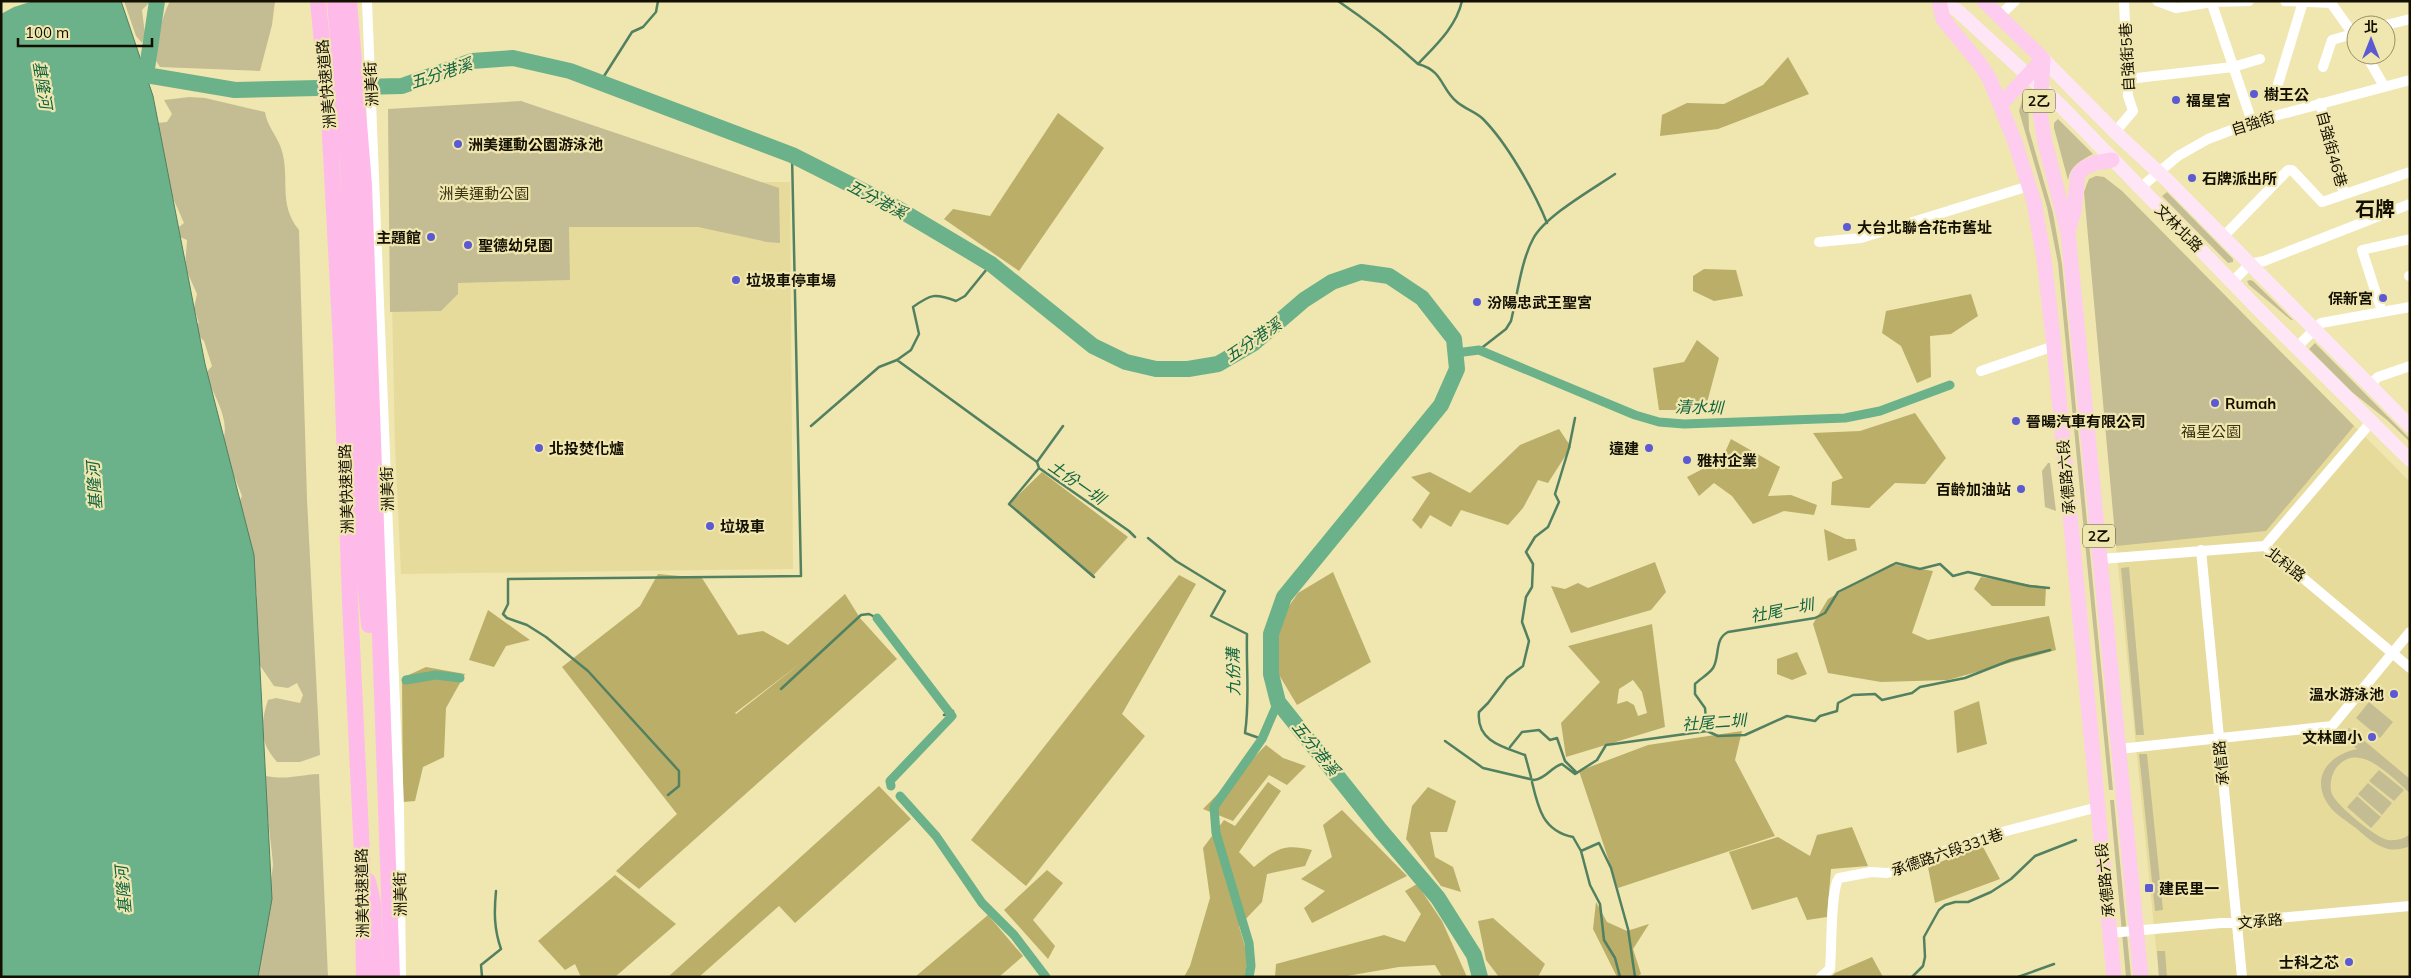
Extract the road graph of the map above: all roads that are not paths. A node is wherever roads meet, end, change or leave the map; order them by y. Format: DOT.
graph roads {
  1 [pos="318,1"];
  2 [pos="335,1"];
  3 [pos="349,1"];
  4 [pos="367,1"];
  5 [pos="1938,1"];
  6 [pos="1943,1"];
  7 [pos="1984,1"];
  8 [pos="2016,1"];
  9 [pos="2124,1"];
  10 [pos="2157,1"];
  11 [pos="2249,1"];
  12 [pos="2285,1"];
  13 [pos="2212,2"];
  14 [pos="2303,2"];
  15 [pos="2331,2"];
  16 [pos="1999,16"];
  17 [pos="2410,19"];
  18 [pos="2396,22"];
  19 [pos="2346,23"];
  20 [pos="2346,37"];
  21 [pos="2043,59"];
  22 [pos="2260,59"];
  23 [pos="2372,65"];
  24 [pos="2233,67"];
  25 [pos="2323,67"];
  26 [pos="2027,76"];
  27 [pos="2128,79"];
  28 [pos="2410,80"];
  29 [pos="2278,84"];
  30 [pos="2384,86"];
  31 [pos="2040,88"];
  32 [pos="2320,103"];
  33 [pos="2001,104"];
  34 [pos="2252,122"];
  35 [pos="2115,132"];
  36 [pos="2112,160"];
  37 [pos="2158,172"];
  38 [pos="2410,172"];
  39 [pos="2029,186"];
  40 [pos="2140,188"];
  41 [pos="2344,194"];
  42 [pos="2410,204"];
  43 [pos="2068,232"];
  44 [pos="2223,236"];
  45 [pos="2410,239"];
  46 [pos="1819,242"];
  47 [pos="2250,264"];
  48 [pos="2232,282"];
  49 [pos="2410,307"];
  50 [pos="2382,312"];
  51 [pos="2315,330"];
  52 [pos="2054,346"];
  53 [pos="2298,347"];
  54 [pos="2410,366"];
  55 [pos="1981,371"];
  56 [pos="2369,386"];
  57 [pos="2372,421"];
  58 [pos="2410,426"];
  59 [pos="2410,460"];
  60 [pos="2265,546"];
  61 [pos="2201,550"];
  62 [pos="2101,559"];
  63 [pos="364,569"];
  64 [pos="2410,632"];
  65 [pos="2393,653"];
  66 [pos="2410,668"];
  67 [pos="356,695"];
  68 [pos="384,733"];
  69 [pos="2218,738"];
  70 [pos="2119,749"];
  71 [pos="2098,806"];
  72 [pos="362,854"];
  73 [pos="388,860"];
  74 [pos="2410,906"];
  75 [pos="2237,923"];
  76 [pos="2136,932"];
  77 [pos="2110,933"];
  78 [pos="364,977"];
  79 [pos="376,977"];
  80 [pos="392,977"];
  81 [pos="402,977"];
  82 [pos="1821,977"];
  83 [pos="2114,977"];
  84 [pos="2141,977"];
  85 [pos="2242,977"];
  1 -- 67 [label="highway, 洲美快速道路"];
  2 -- 63 [label="highway"];
  3 -- 68 [label="highway, 洲美快速道路"];
  4 -- 81 [label="street, 洲美街"];
  5 -- 33 [label="main road, 承德路六段 / 2乙"];
  6 -- 26 [label="main road, 文林北路"];
  7 -- 16 [label="main road"];
  8 -- 16 [label="street"];
  9 -- 27 [label="street, 自強街5巷"];
  10 -- 13 [label="street"];
  11 -- 13 [label="street"];
  12 -- 14 [label="street"];
  13 -- 24 [label="street"];
  14 -- 15 [label="street"];
  14 -- 29 [label="street"];
  15 -- 19 [label="street"];
  16 -- 21 [label="main road"];
  17 -- 18 [label="street"];
  20 -- 25 [label="street"];
  21 -- 26 [label="main road"];
  21 -- 31 [label="main road, 2乙"];
  21 -- 35 [label="main road, 文林北路"];
  22 -- 24 [label="street"];
  23 -- 30 [label="street"];
  24 -- 27 [label="street"];
  24 -- 34 [label="street"];
  26 -- 31 [label="main road, 文林北路"];
  26 -- 33 [label="main road"];
  27 -- 35 [label="street, 自強街5巷"];
  28 -- 30 [label="street, 自強街"];
  30 -- 32 [label="street, 自強街"];
  31 -- 36 [label="main road, 文林北路"];
  31 -- 43 [label="main road, 承德路六段 / 2乙"];
  32 -- 34 [label="street, 自強街"];
  32 -- 41 [label="street, 自強街46巷"];
  33 -- 39 [label="main road, 承德路六段 / 2乙"];
  34 -- 37 [label="street, 自強街"];
  35 -- 37 [label="main road, 文林北路"];
  36 -- 40 [label="main road, 文林北路"];
  36 -- 43 [label="main road"];
  37 -- 40 [label="street, 自強街"];
  37 -- 44 [label="main road, 文林北路"];
  38 -- 41 [label="street, 自強街46巷"];
  39 -- 46 [label="street"];
  39 -- 52 [label="main road, 承德路六段 / 2乙"];
  40 -- 48 [label="main road, 文林北路"];
  41 -- 44 [label="street, 自強街46巷"];
  42 -- 47 [label="street"];
  43 -- 62 [label="main road, 承德路六段 / 2乙"];
  44 -- 47 [label="main road, 文林北路"];
  45 -- 50 [label="street"];
  47 -- 48 [label="street"];
  47 -- 51 [label="main road, 文林北路"];
  48 -- 53 [label="main road, 文林北路"];
  49 -- 50 [label="street"];
  50 -- 51 [label="street"];
  51 -- 53 [label="street"];
  51 -- 56 [label="main road, 文林北路"];
  52 -- 55 [label="street"];
  52 -- 71 [label="main road, 承德路六段 / 2乙"];
  53 -- 57 [label="main road, 文林北路"];
  54 -- 56 [label="street"];
  56 -- 58 [label="main road, 文林北路"];
  57 -- 59 [label="main road, 文林北路"];
  57 -- 60 [label="street"];
  60 -- 61 [label="street, 北科路"];
  60 -- 65 [label="street, 北科路"];
  61 -- 62 [label="street, 北科路"];
  61 -- 69 [label="street, 承信路"];
  62 -- 70 [label="main road, 承德路六段 / 2乙"];
  63 -- 67 [label="highway"];
  63 -- 68 [label="highway"];
  64 -- 65 [label="street"];
  65 -- 66 [label="street, 北科路"];
  65 -- 69 [label="street"];
  67 -- 72 [label="highway, 洲美快速道路"];
  68 -- 73 [label="highway, 洲美快速道路"];
  69 -- 70 [label="street"];
  69 -- 75 [label="street, 承信路"];
  70 -- 76 [label="main road, 承德路六段 / 2乙"];
  71 -- 77 [label="main road, 承德路六段 / 2乙"];
  71 -- 82 [label="street, 承德路六段331巷"];
  72 -- 78 [label="highway, 洲美快速道路"];
  72 -- 79 [label="highway"];
  73 -- 80 [label="highway, 洲美快速道路"];
  73 -- 81 [label="highway"];
  74 -- 75 [label="street, 文承路"];
  75 -- 76 [label="street, 文承路"];
  75 -- 85 [label="street, 承信路"];
  76 -- 77 [label="street, 文承路"];
  76 -- 84 [label="main road, 承德路六段 / 2乙"];
  77 -- 83 [label="main road, 承德路六段 / 2乙"];
}
